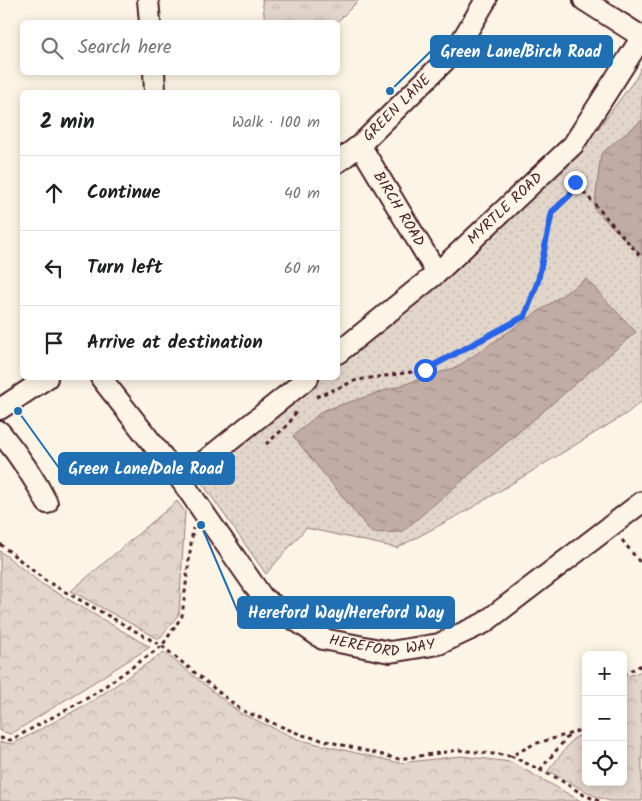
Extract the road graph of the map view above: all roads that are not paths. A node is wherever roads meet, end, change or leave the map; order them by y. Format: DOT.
graph roads {
  1 [pos="148,0"];
  2 [pos="486,0"];
  3 [pos="584,0"];
  4 [pos="150,20"];
  5 [pos="642,37"];
  6 [pos="154,75"];
  7 [pos="155,90"];
  8 [pos="360,145"];
  9 [pos="340,160"];
  10 [pos="437,273"];
  11 [pos="340,351"];
  12 [pos="44,380"];
  13 [pos="103,380"];
  14 [pos="306,380"];
  15 [pos="0,409"];
  16 [pos="0,432"];
  17 [pos="181,480"];
  18 [pos="642,502"];
  19 [pos="47,503"];
  1 -- 4 [label="street"];
  2 -- 8 [label="street, GREEN LANE"];
  3 -- 5 [label="street"];
  5 -- 10 [label="street, MYRTLE ROAD"];
  6 -- 7 [label="street"];
  8 -- 9 [label="street, GREEN LANE"];
  8 -- 10 [label="street, BIRCH ROAD"];
  10 -- 11 [label="street, MYRTLE ROAD"];
  12 -- 15 [label="street"];
  13 -- 17 [label="street, HEREFORD WAY"];
  14 -- 17 [label="street"];
  16 -- 19 [label="street"];
  17 -- 18 [label="street, HEREFORD WAY"];
}
